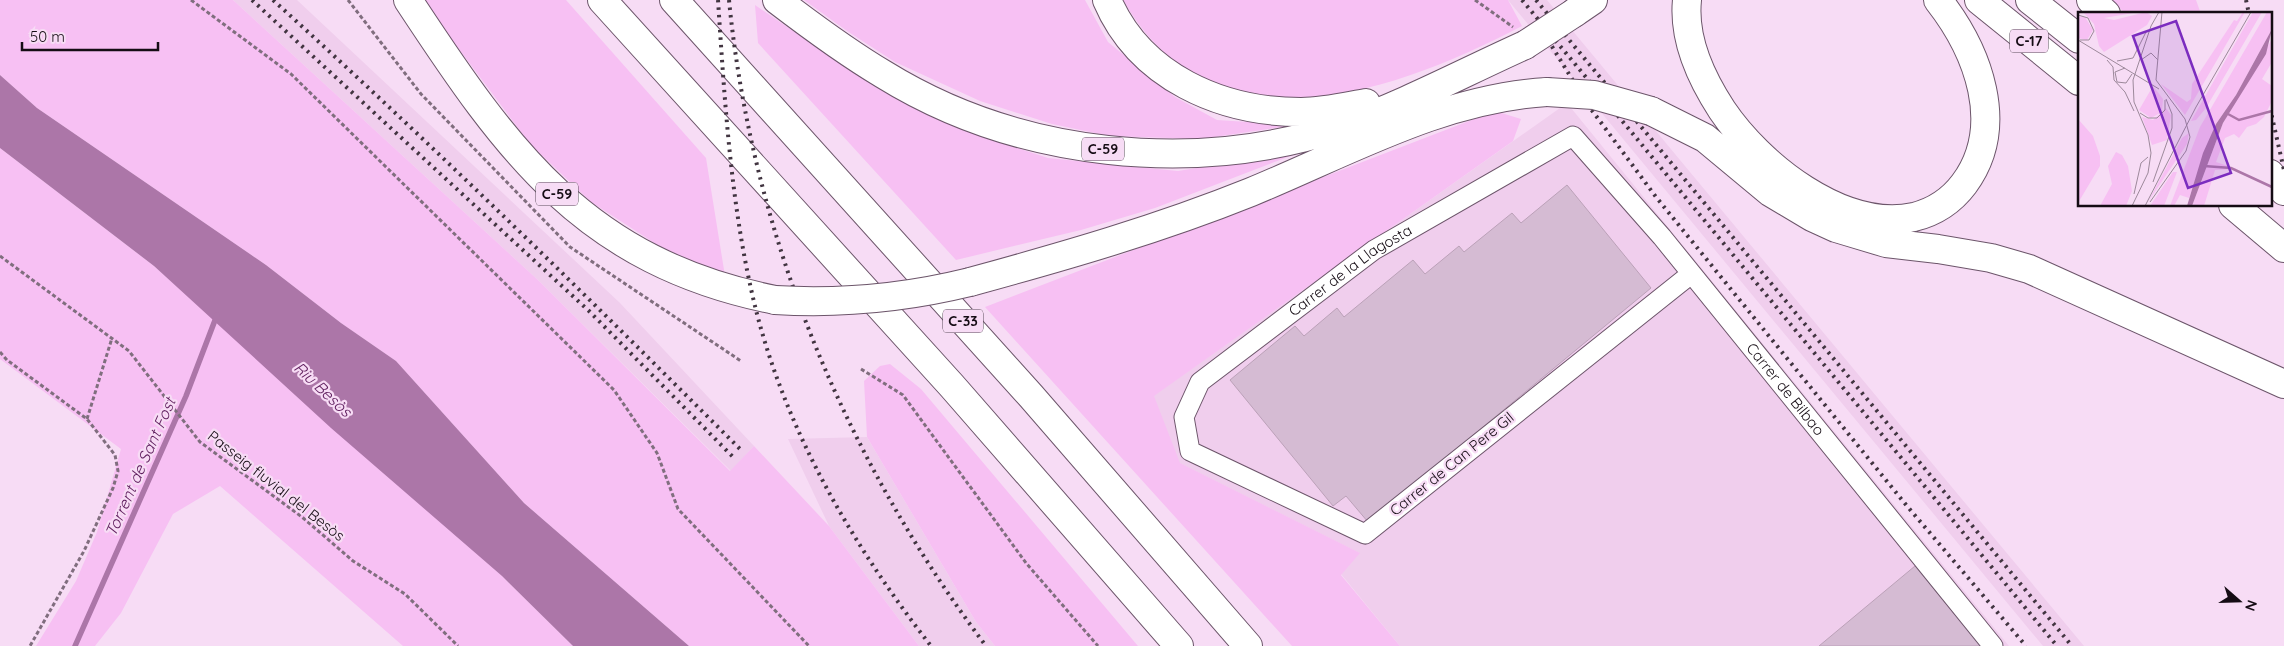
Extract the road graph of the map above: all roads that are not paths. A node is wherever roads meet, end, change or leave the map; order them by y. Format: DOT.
graph roads {
  1 [pos="408,0"];
  2 [pos="602,0"];
  3 [pos="674,0"];
  4 [pos="777,0"];
  5 [pos="1106,0"];
  6 [pos="1687,0"];
  7 [pos="1938,0"];
  8 [pos="1979,0"];
  9 [pos="2030,0"];
  10 [pos="2091,0"];
  11 [pos="1583,7"];
  12 [pos="2104,12"];
  13 [pos="2078,38"];
  14 [pos="1525,45"];
  15 [pos="1453,77"];
  16 [pos="2078,80"];
  17 [pos="1398,129"];
  18 [pos="1573,136"];
  19 [pos="2272,176"];
  20 [pos="2272,191"];
  21 [pos="2284,191"];
  22 [pos="2284,200"];
  23 [pos="2234,206"];
  24 [pos="2284,248"];
  25 [pos="1691,274"];
  26 [pos="2284,384"];
  27 [pos="1190,451"];
  28 [pos="1178,646"];
  29 [pos="1248,646"];
  30 [pos="1993,646"];
  1 -- 17 [label="highway, C-59, bridge"];
  2 -- 28 [label="highway"];
  3 -- 29 [label="highway, C-33"];
  4 -- 15 [label="highway, C-59"];
  5 -- 15 [label="highway, C-59"];
  6 -- 7 [label="highway"];
  8 -- 16 [label="highway, C-17"];
  9 -- 13 [label="highway, C-17"];
  10 -- 12 [label="highway"];
  11 -- 14 [label="highway, C-59, bridge"];
  14 -- 15 [label="highway, C-59"];
  14 -- 17 [label="highway, C-59"];
  17 -- 26 [label="highway, bridge"];
  18 -- 25 [label="street, Carrer de Bilbao"];
  18 -- 27 [label="street, Carrer de la Llagosta"];
  19 -- 21 [label="highway"];
  20 -- 22 [label="highway"];
  23 -- 24 [label="highway"];
  25 -- 27 [label="street, Carrer de Can Pere Gil"];
  25 -- 30 [label="street, Carrer de Bilbao"];
}
